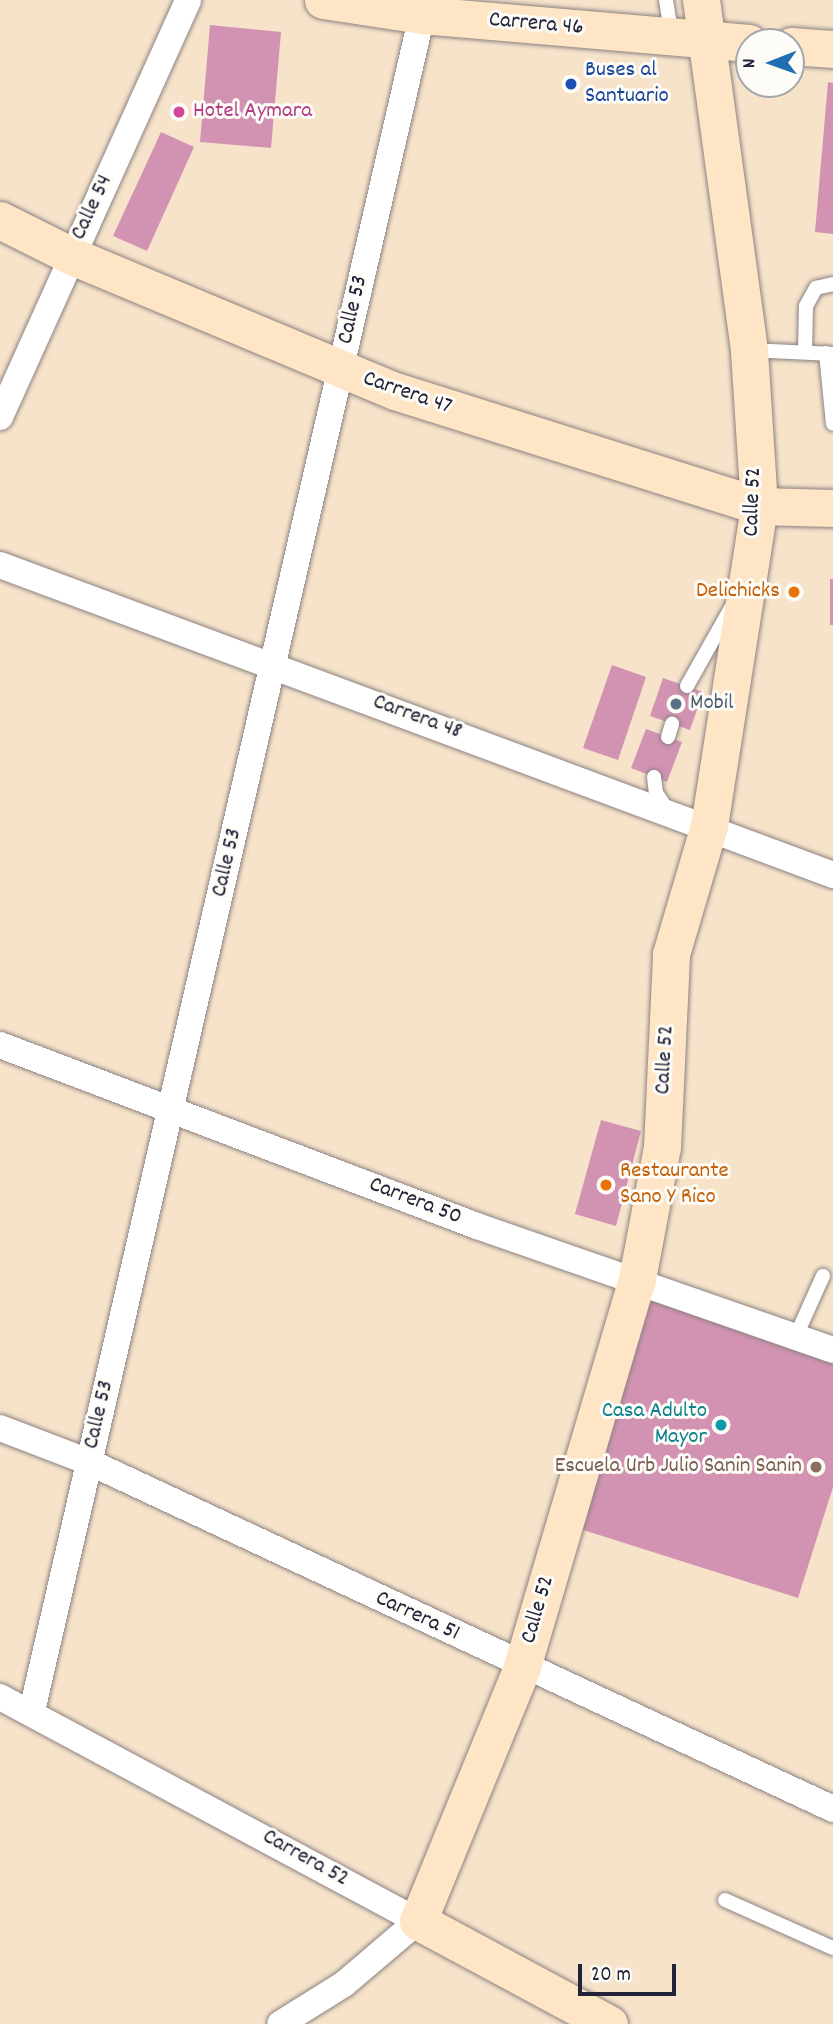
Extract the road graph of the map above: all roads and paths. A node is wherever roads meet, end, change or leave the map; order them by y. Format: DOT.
graph roads {
  1 [pos="188,0"];
  2 [pos="323,0"];
  3 [pos="666,0"];
  4 [pos="701,0"];
  5 [pos="422,15"];
  6 [pos="673,37"];
  7 [pos="709,40"];
  8 [pos="735,42"];
  9 [pos="805,47"];
  10 [pos="833,49"];
  11 [pos="0,220"];
  12 [pos="72,256"];
  13 [pos="833,284"];
  14 [pos="749,350"];
  15 [pos="805,352"];
  16 [pos="830,354"];
  17 [pos="340,371"];
  18 [pos="0,417"];
  19 [pos="833,424"];
  20 [pos="759,506"];
  21 [pos="833,508"];
  22 [pos="0,565"];
  23 [pos="747,583"];
  24 [pos="275,666"];
  25 [pos="687,686"];
  26 [pos="654,777"];
  27 [pos="668,811"];
  28 [pos="709,826"];
  29 [pos="833,875"];
  30 [pos="0,1045"];
  31 [pos="171,1107"];
  32 [pos="823,1276"];
  33 [pos="637,1279"];
  34 [pos="796,1336"];
  35 [pos="833,1350"];
  36 [pos="0,1427"];
  37 [pos="89,1462"];
  38 [pos="522,1667"];
  39 [pos="0,1698"];
  40 [pos="32,1711"];
  41 [pos="833,1809"];
  42 [pos="726,1900"];
  43 [pos="418,1921"];
  44 [pos="833,1948"];
  45 [pos="280,2024"];
  46 [pos="609,2024"];
  1 -- 12 [label="street, Calle 54"];
  2 -- 5 [label="street, Carrera 46"];
  3 -- 6 [label="lane"];
  4 -- 7 [label="street, Calle 52"];
  5 -- 6 [label="street, Carrera 46"];
  5 -- 17 [label="street, Calle 53"];
  6 -- 7 [label="street, Carrera 46"];
  7 -- 8 [label="street, Carrera 46"];
  7 -- 14 [label="street, Calle 52"];
  9 -- 10 [label="street"];
  11 -- 12 [label="street, Carrera 47"];
  12 -- 17 [label="street, Carrera 47"];
  12 -- 18 [label="street, Calle 54"];
  13 -- 15 [label="lane"];
  14 -- 15 [label="lane"];
  14 -- 20 [label="street, Calle 52"];
  15 -- 16 [label="lane"];
  16 -- 19 [label="lane"];
  17 -- 20 [label="street, Carrera 47"];
  17 -- 24 [label="street, Calle 53"];
  20 -- 21 [label="street, Carrera 47"];
  20 -- 23 [label="street, Calle 52"];
  22 -- 24 [label="street, Carrera 48"];
  23 -- 25 [label="lane"];
  23 -- 28 [label="street, Calle 52"];
  24 -- 27 [label="street, Carrera 48"];
  24 -- 31 [label="street, Calle 53"];
  26 -- 27 [label="lane"];
  27 -- 28 [label="street, Carrera 48"];
  28 -- 29 [label="street, Carrera 48"];
  28 -- 33 [label="street, Calle 52"];
  30 -- 31 [label="street, Carrera 50"];
  31 -- 33 [label="street, Carrera 50"];
  31 -- 37 [label="street, Calle 53"];
  32 -- 34 [label="lane"];
  33 -- 34 [label="street, Carrera 50"];
  33 -- 38 [label="street, Calle 52"];
  34 -- 35 [label="street, Carrera 50"];
  36 -- 37 [label="street, Carrera 51"];
  37 -- 38 [label="street, Carrera 51"];
  37 -- 40 [label="street, Calle 53"];
  38 -- 41 [label="street, Carrera 51"];
  38 -- 43 [label="street, Calle 52"];
  39 -- 40 [label="street, Carrera 52"];
  40 -- 43 [label="street, Carrera 52"];
  42 -- 44 [label="lane"];
  43 -- 45 [label="street, Calle 52"];
  43 -- 46 [label="street, Carrera 52"];
}
